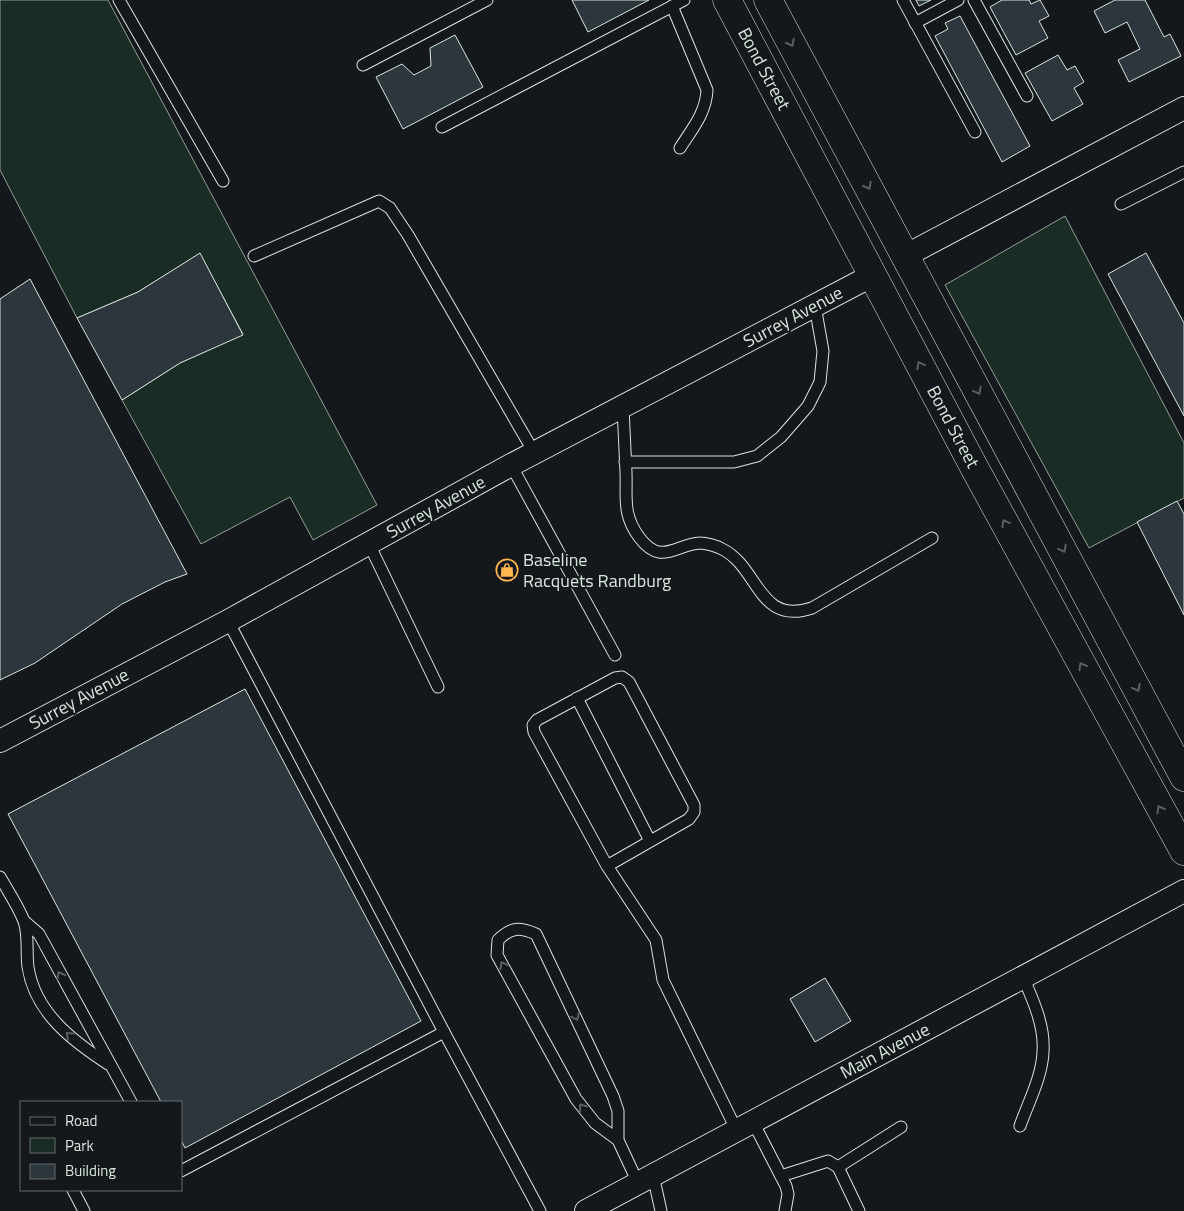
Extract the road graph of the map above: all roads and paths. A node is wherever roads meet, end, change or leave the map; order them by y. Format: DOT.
graph roads {
  1 [pos="119,0"];
  2 [pos="486,0"];
  3 [pos="684,0"];
  4 [pos="727,0"];
  5 [pos="768,0"];
  6 [pos="903,0"];
  7 [pos="958,0"];
  8 [pos="974,0"];
  9 [pos="672,6"];
  10 [pos="915,24"];
  11 [pos="363,65"];
  12 [pos="1027,96"];
  13 [pos="1184,108"];
  14 [pos="442,127"];
  15 [pos="974,132"];
  16 [pos="680,148"];
  17 [pos="1184,172"];
  18 [pos="222,181"];
  19 [pos="1121,204"];
  20 [pos="254,256"];
  21 [pos="905,256"];
  22 [pos="873,274"];
  23 [pos="815,306"];
  24 [pos="623,407"];
  25 [pos="535,454"];
  26 [pos="625,462"];
  27 [pos="511,466"];
  28 [pos="932,538"];
  29 [pos="369,544"];
  30 [pos="228,621"];
  31 [pos="615,655"];
  32 [pos="438,687"];
  33 [pos="577,698"];
  34 [pos="0,741"];
  35 [pos="1184,777"];
  36 [pos="650,841"];
  37 [pos="1184,851"];
  38 [pos="607,866"];
  39 [pos="0,877"];
  40 [pos="1184,891"];
  41 [pos="24,921"];
  42 [pos="1023,977"];
  43 [pos="444,1032"];
  44 [pos="108,1064"];
  45 [pos="130,1101"];
  46 [pos="745,1126"];
  47 [pos="1020,1126"];
  48 [pos="901,1127"];
  49 [pos="618,1140"];
  50 [pos="838,1167"];
  51 [pos="182,1170"];
  52 [pos="781,1176"];
  53 [pos="645,1179"];
  54 [pos="74,1191"];
  55 [pos="84,1211"];
  56 [pos="540,1211"];
  57 [pos="586,1211"];
  58 [pos="661,1211"];
  59 [pos="785,1211"];
  60 [pos="859,1211"];
  1 -- 18 [label="lane"];
  2 -- 11 [label="lane"];
  3 -- 9 [label="lane"];
  4 -- 22 [label="street, Bond Street"];
  5 -- 21 [label="street, Bond Street, one-way"];
  6 -- 10 [label="lane"];
  7 -- 10 [label="lane"];
  8 -- 12 [label="lane"];
  9 -- 14 [label="lane"];
  9 -- 16 [label="lane"];
  10 -- 15 [label="lane"];
  13 -- 21 [label="street"];
  17 -- 19 [label="lane"];
  20 -- 25 [label="lane"];
  21 -- 35 [label="street, Bond Street, one-way"];
  22 -- 23 [label="street, Surrey Avenue"];
  37 -- 22 [label="street, Bond Street, one-way"];
  23 -- 24 [label="street, Surrey Avenue"];
  23 -- 26 [label="lane"];
  24 -- 25 [label="street, Surrey Avenue"];
  24 -- 26 [label="lane"];
  25 -- 27 [label="street, Surrey Avenue"];
  26 -- 28 [label="lane"];
  27 -- 29 [label="street, Surrey Avenue"];
  27 -- 31 [label="lane"];
  29 -- 30 [label="street, Surrey Avenue"];
  29 -- 32 [label="lane"];
  30 -- 34 [label="street, Surrey Avenue"];
  30 -- 43 [label="lane"];
  33 -- 36 [label="lane"];
  33 -- 36 [label="lane"];
  33 -- 38 [label="lane"];
  36 -- 38 [label="lane"];
  38 -- 46 [label="lane"];
  39 -- 41 [label="lane"];
  40 -- 42 [label="street, Main Avenue"];
  44 -- 41 [label="lane, one-way"];
  44 -- 41 [label="lane, one-way"];
  42 -- 46 [label="street, Main Avenue"];
  42 -- 47 [label="lane"];
  43 -- 51 [label="lane"];
  43 -- 56 [label="lane"];
  44 -- 45 [label="lane"];
  46 -- 52 [label="lane"];
  46 -- 53 [label="street, Main Avenue"];
  48 -- 50 [label="lane"];
  49 -- 49 [label="lane, one-way"];
  49 -- 53 [label="lane"];
  50 -- 52 [label="lane"];
  50 -- 60 [label="lane"];
  52 -- 59 [label="lane"];
  53 -- 57 [label="street, Main Avenue"];
  53 -- 58 [label="lane"];
  54 -- 55 [label="lane"];
}
